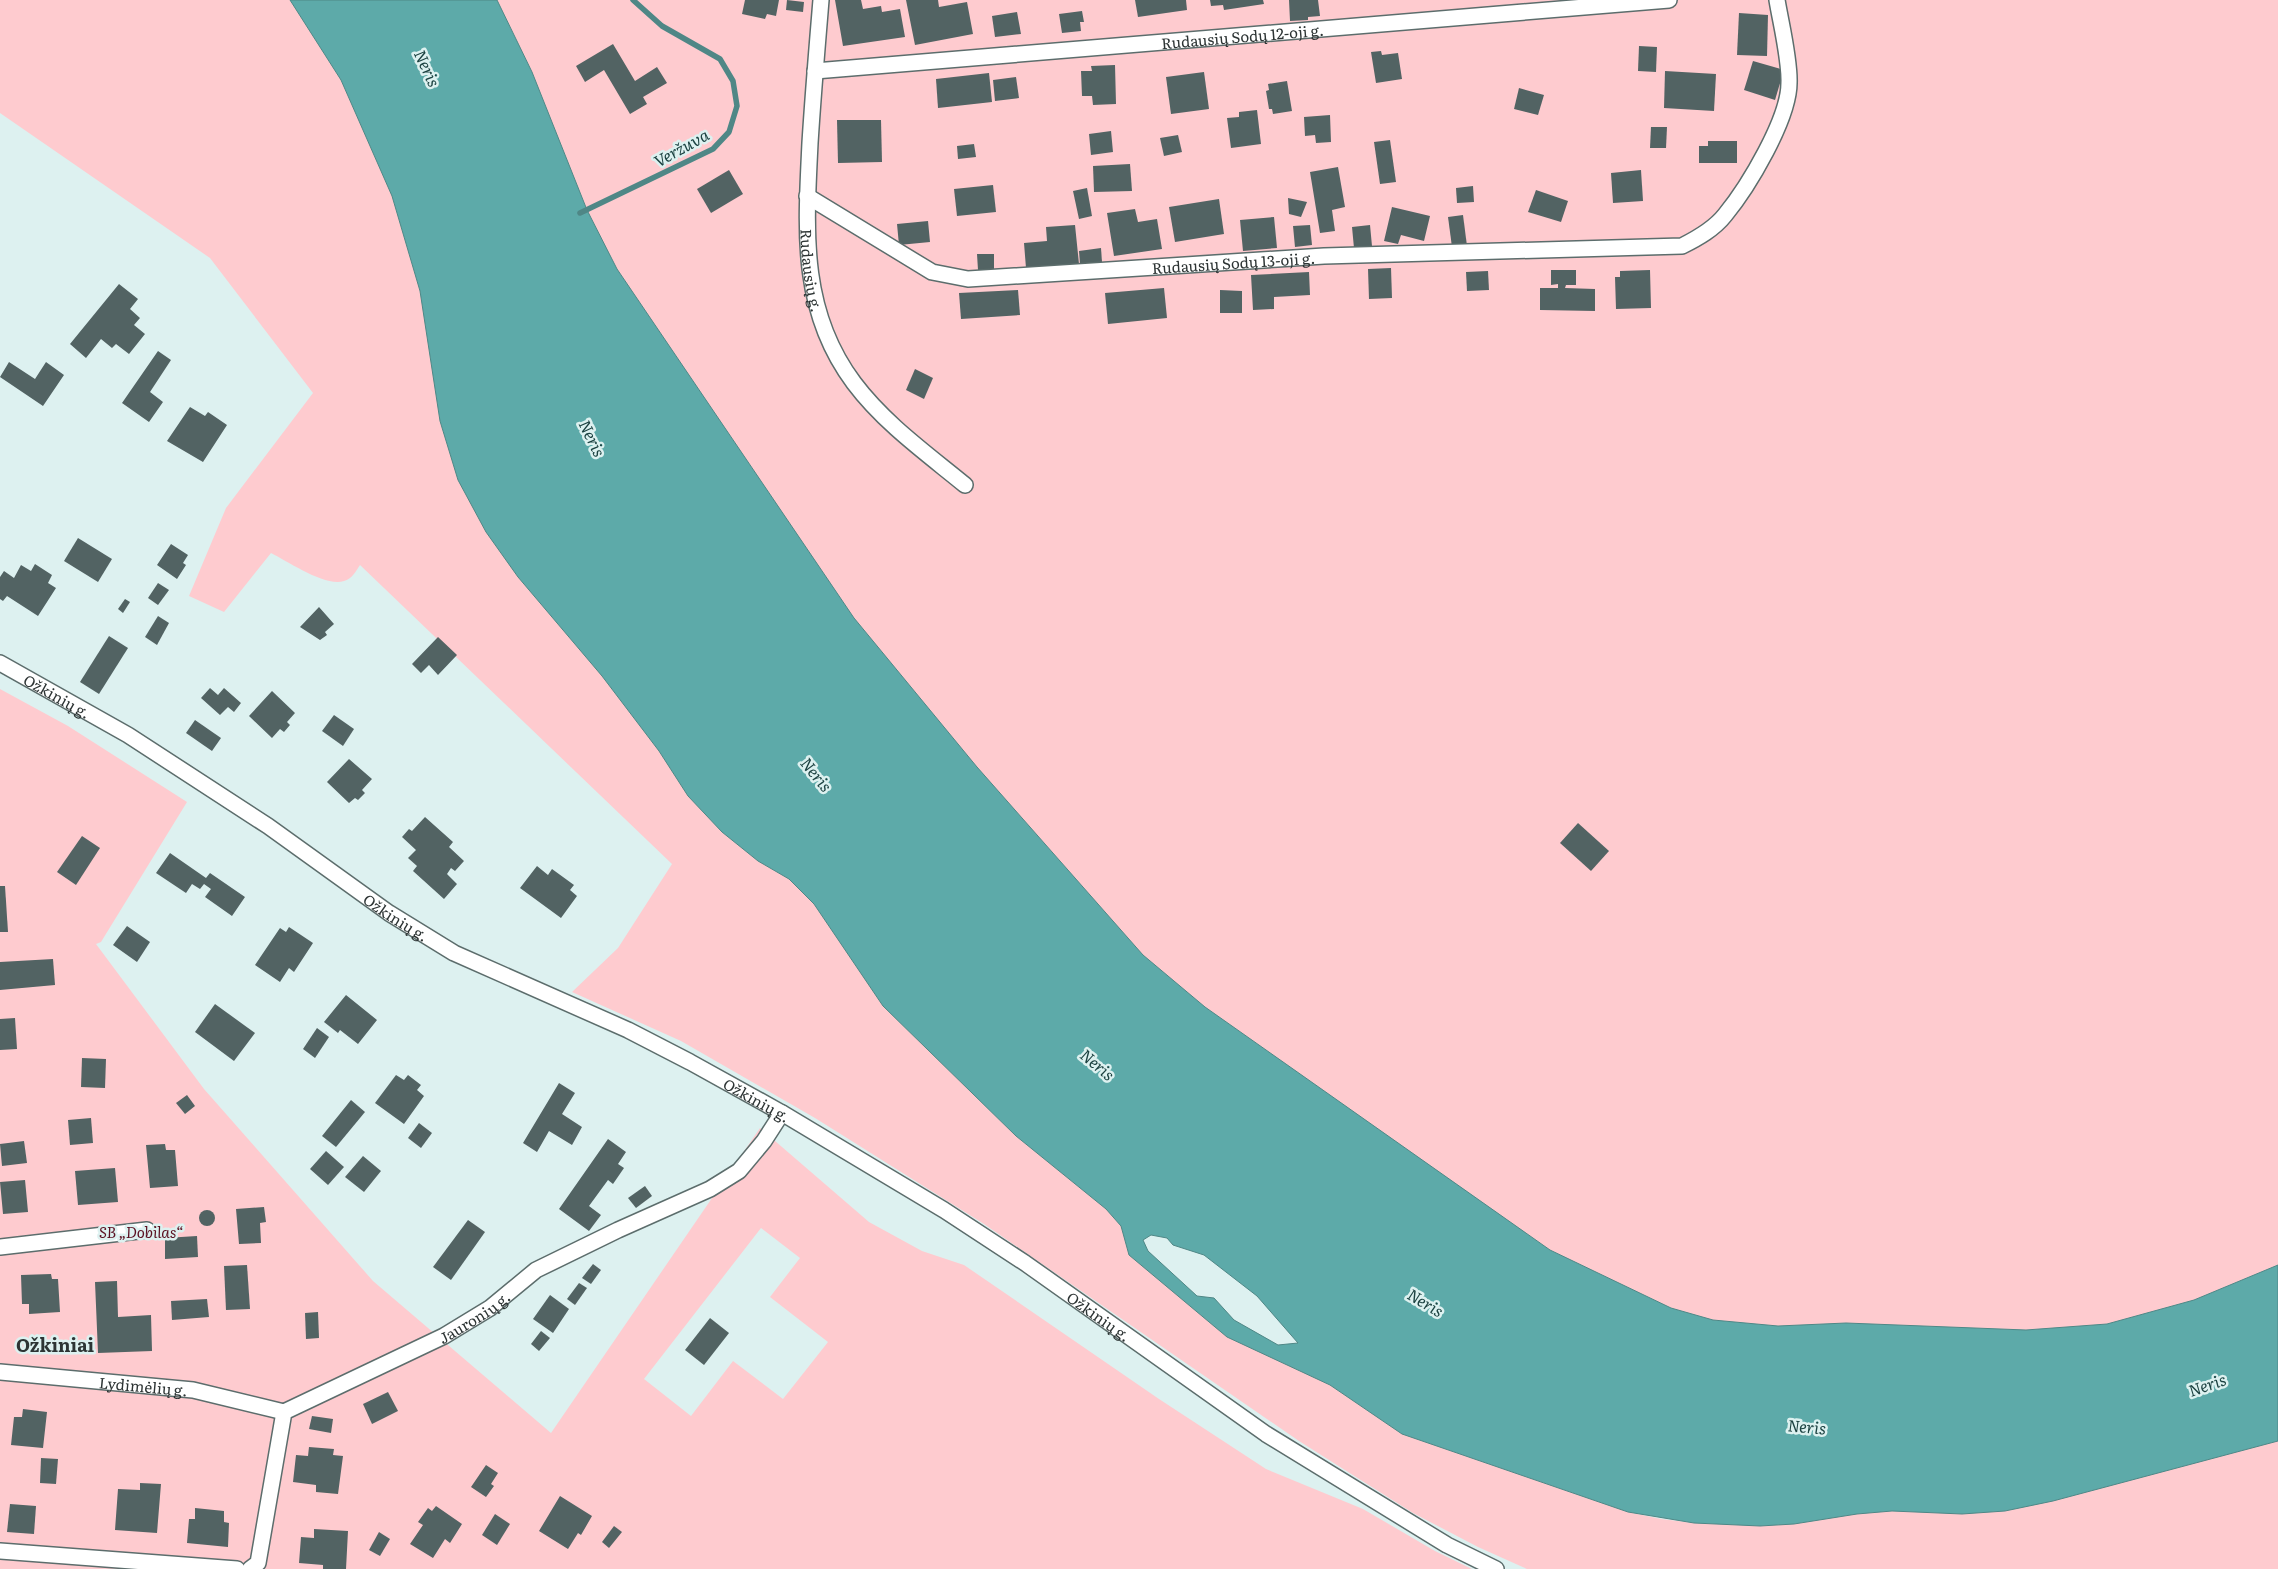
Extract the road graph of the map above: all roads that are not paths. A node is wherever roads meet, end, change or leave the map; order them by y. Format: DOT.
graph roads {
  1 [pos="821,0"];
  2 [pos="1669,0"];
  3 [pos="1777,0"];
  4 [pos="815,71"];
  5 [pos="807,196"];
  6 [pos="965,485"];
  7 [pos="0,663"];
  8 [pos="782,1113"];
  9 [pos="146,1230"];
  10 [pos="0,1247"];
  11 [pos="0,1372"];
  12 [pos="284,1412"];
  13 [pos="0,1551"];
  14 [pos="237,1569"];
  15 [pos="250,1569"];
  16 [pos="1496,1569"];
  1 -- 4 [label="street, Rudausių g."];
  2 -- 4 [label="street, Rudausių Sodų 12-oji g."];
  3 -- 5 [label="street, Rudausių Sodų 13-oji g."];
  4 -- 5 [label="street, Rudausių g."];
  5 -- 6 [label="street, Rudausių g."];
  7 -- 8 [label="street, Ožkinių g."];
  8 -- 12 [label="street, Jauronių g."];
  8 -- 16 [label="street, Ožkinių g."];
  9 -- 10 [label="street"];
  11 -- 12 [label="street, Lydimėlių g."];
  12 -- 15 [label="street"];
  13 -- 14 [label="street"];
}
